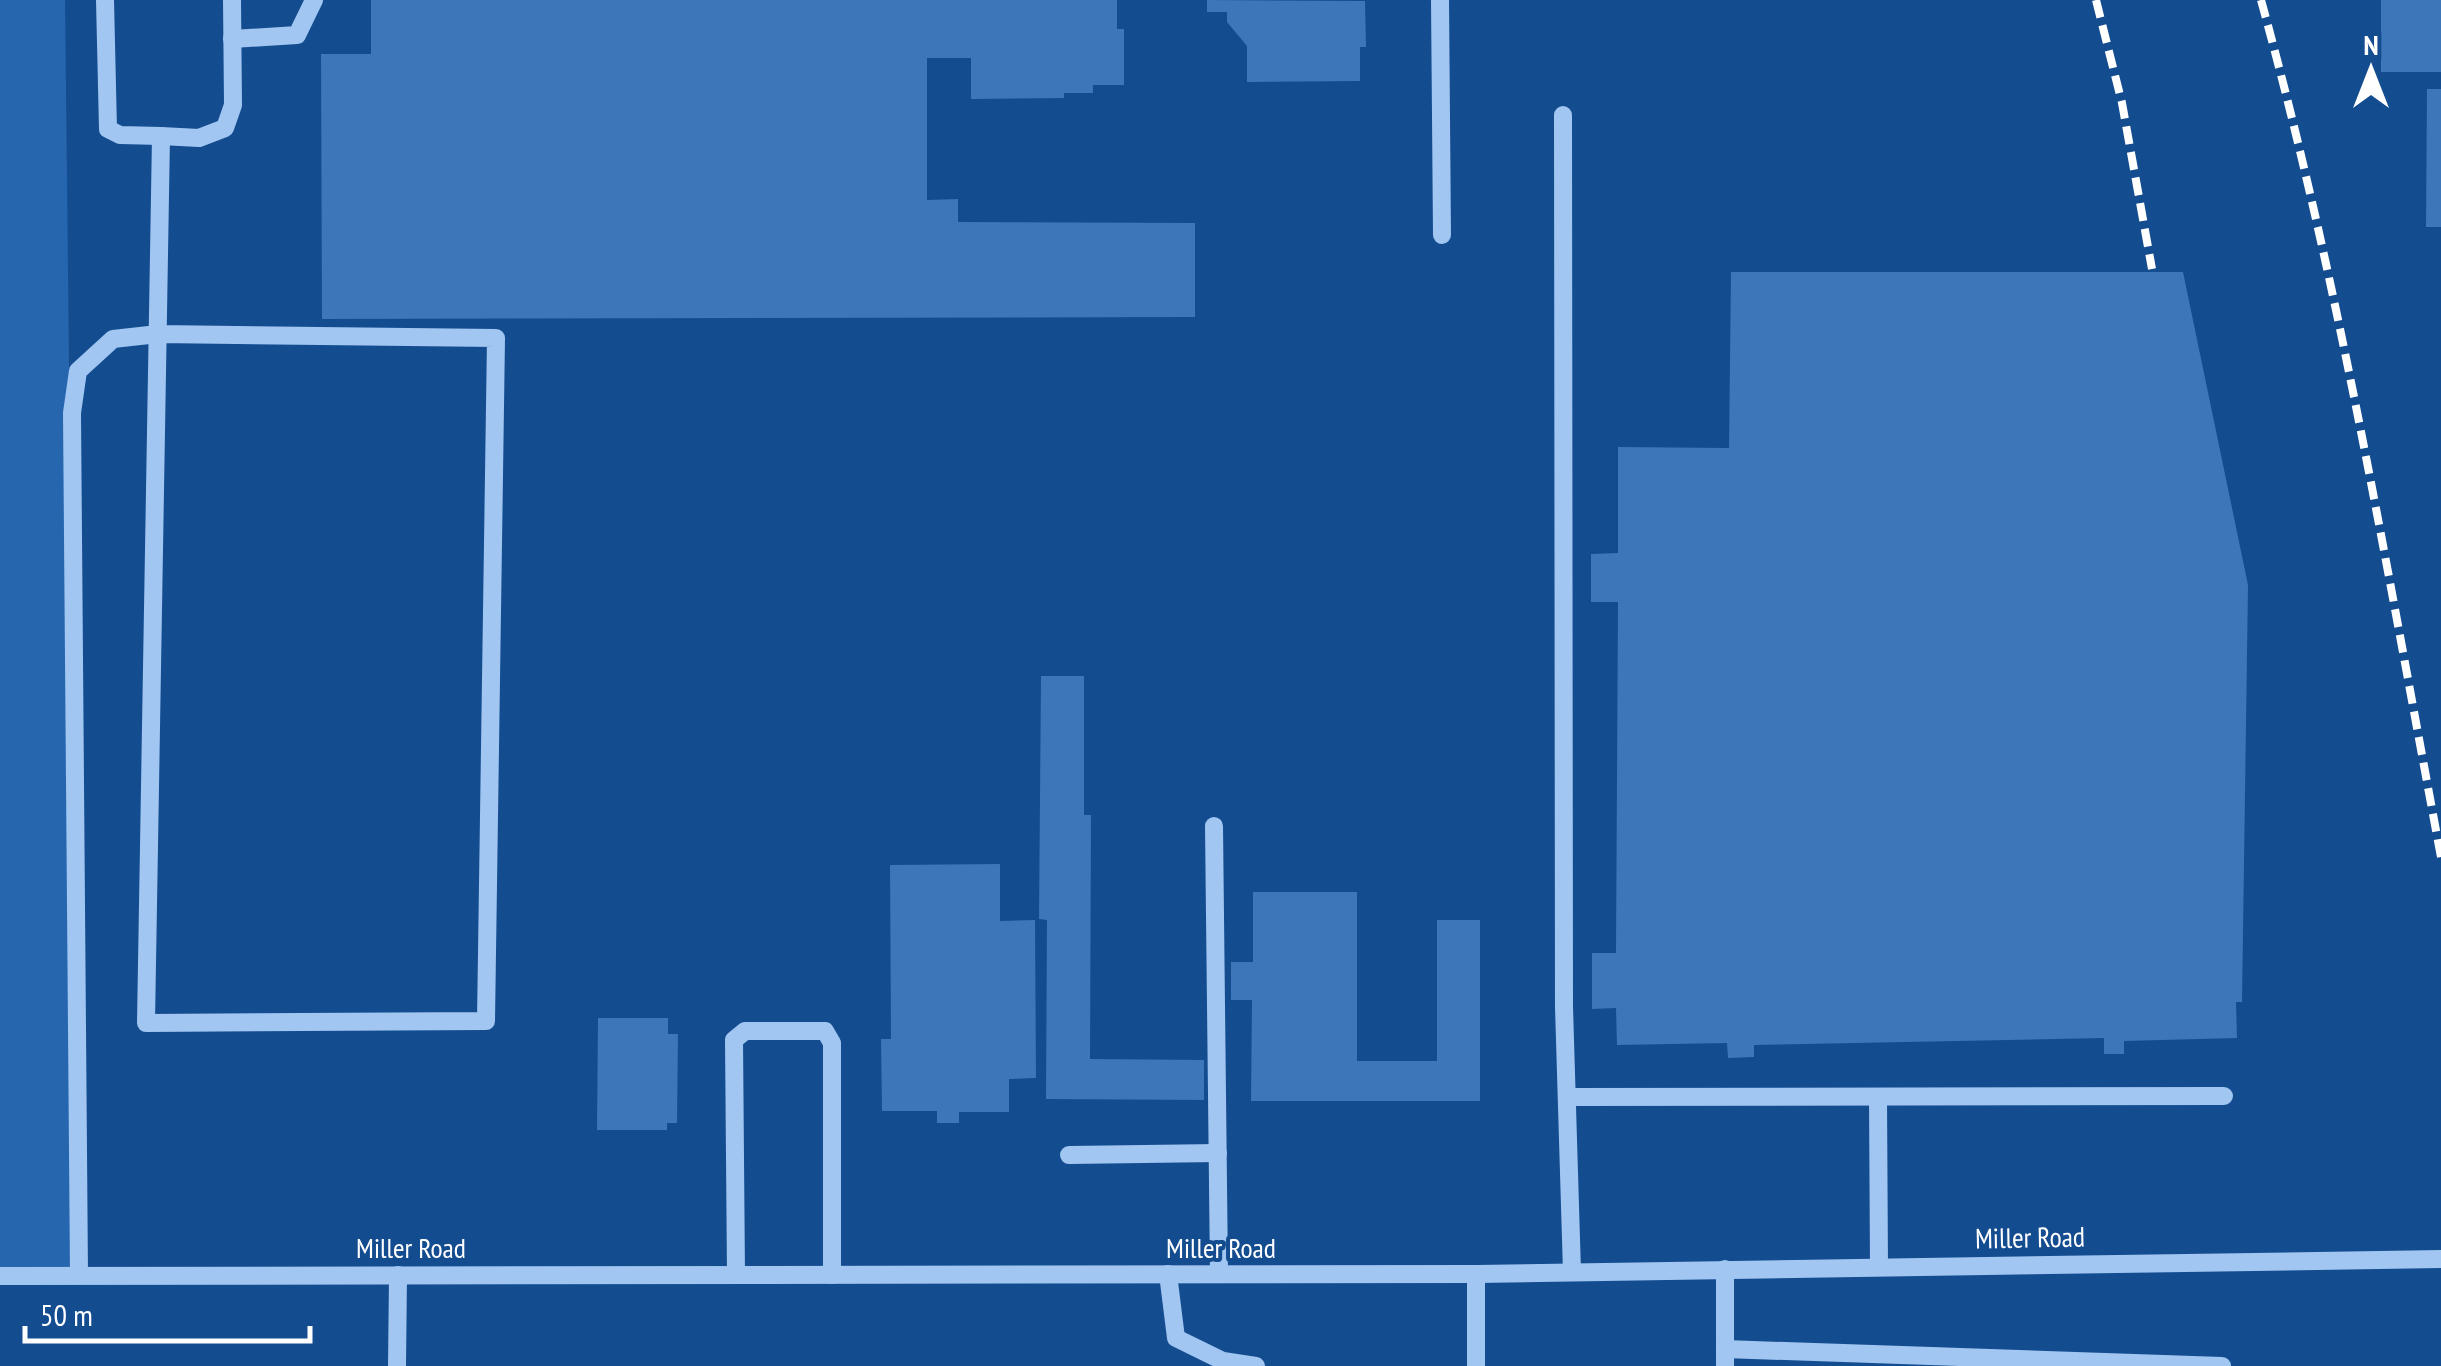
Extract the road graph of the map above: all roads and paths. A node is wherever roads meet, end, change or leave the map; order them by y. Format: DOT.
graph roads {
  1 [pos="105,0"];
  2 [pos="232,0"];
  3 [pos="314,0"];
  4 [pos="1440,0"];
  5 [pos="232,39"];
  6 [pos="1562,115"];
  7 [pos="161,136"];
  8 [pos="1442,235"];
  9 [pos="158,334"];
  10 [pos="1214,826"];
  11 [pos="2224,1096"];
  12 [pos="1878,1097"];
  13 [pos="1567,1098"];
  14 [pos="1218,1152"];
  15 [pos="1068,1155"];
  16 [pos="2441,1259"];
  17 [pos="1878,1267"];
  18 [pos="1725,1269"];
  19 [pos="1572,1272"];
  20 [pos="1168,1274"];
  21 [pos="1219,1274"];
  22 [pos="1476,1274"];
  23 [pos="79,1275"];
  24 [pos="398,1275"];
  25 [pos="736,1275"];
  26 [pos="832,1275"];
  27 [pos="0,1276"];
  28 [pos="1725,1357"];
  29 [pos="397,1366"];
  30 [pos="1256,1366"];
  31 [pos="1476,1366"];
  32 [pos="2222,1366"];
  1 -- 7 [label="street"];
  2 -- 5 [label="street"];
  3 -- 5 [label="street"];
  4 -- 8 [label="street"];
  5 -- 7 [label="street"];
  6 -- 13 [label="street"];
  7 -- 9 [label="street"];
  9 -- 9 [label="street"];
  9 -- 23 [label="street"];
  10 -- 14 [label="street"];
  11 -- 12 [label="street"];
  12 -- 13 [label="street"];
  12 -- 17 [label="street"];
  13 -- 19 [label="street"];
  14 -- 15 [label="street"];
  14 -- 21 [label="street"];
  16 -- 17 [label="street, Miller Road"];
  17 -- 18 [label="street, Miller Road"];
  18 -- 19 [label="street, Miller Road"];
  18 -- 28 [label="street"];
  19 -- 22 [label="street, Miller Road"];
  20 -- 21 [label="street, Miller Road"];
  20 -- 26 [label="street, Miller Road"];
  20 -- 30 [label="street"];
  21 -- 22 [label="street, Miller Road"];
  22 -- 31 [label="street"];
  23 -- 24 [label="street, Miller Road"];
  23 -- 27 [label="street, Miller Road"];
  24 -- 25 [label="street, Miller Road"];
  24 -- 29 [label="street"];
  25 -- 26 [label="street, Miller Road"];
  25 -- 26 [label="street"];
  28 -- 32 [label="street"];
}
